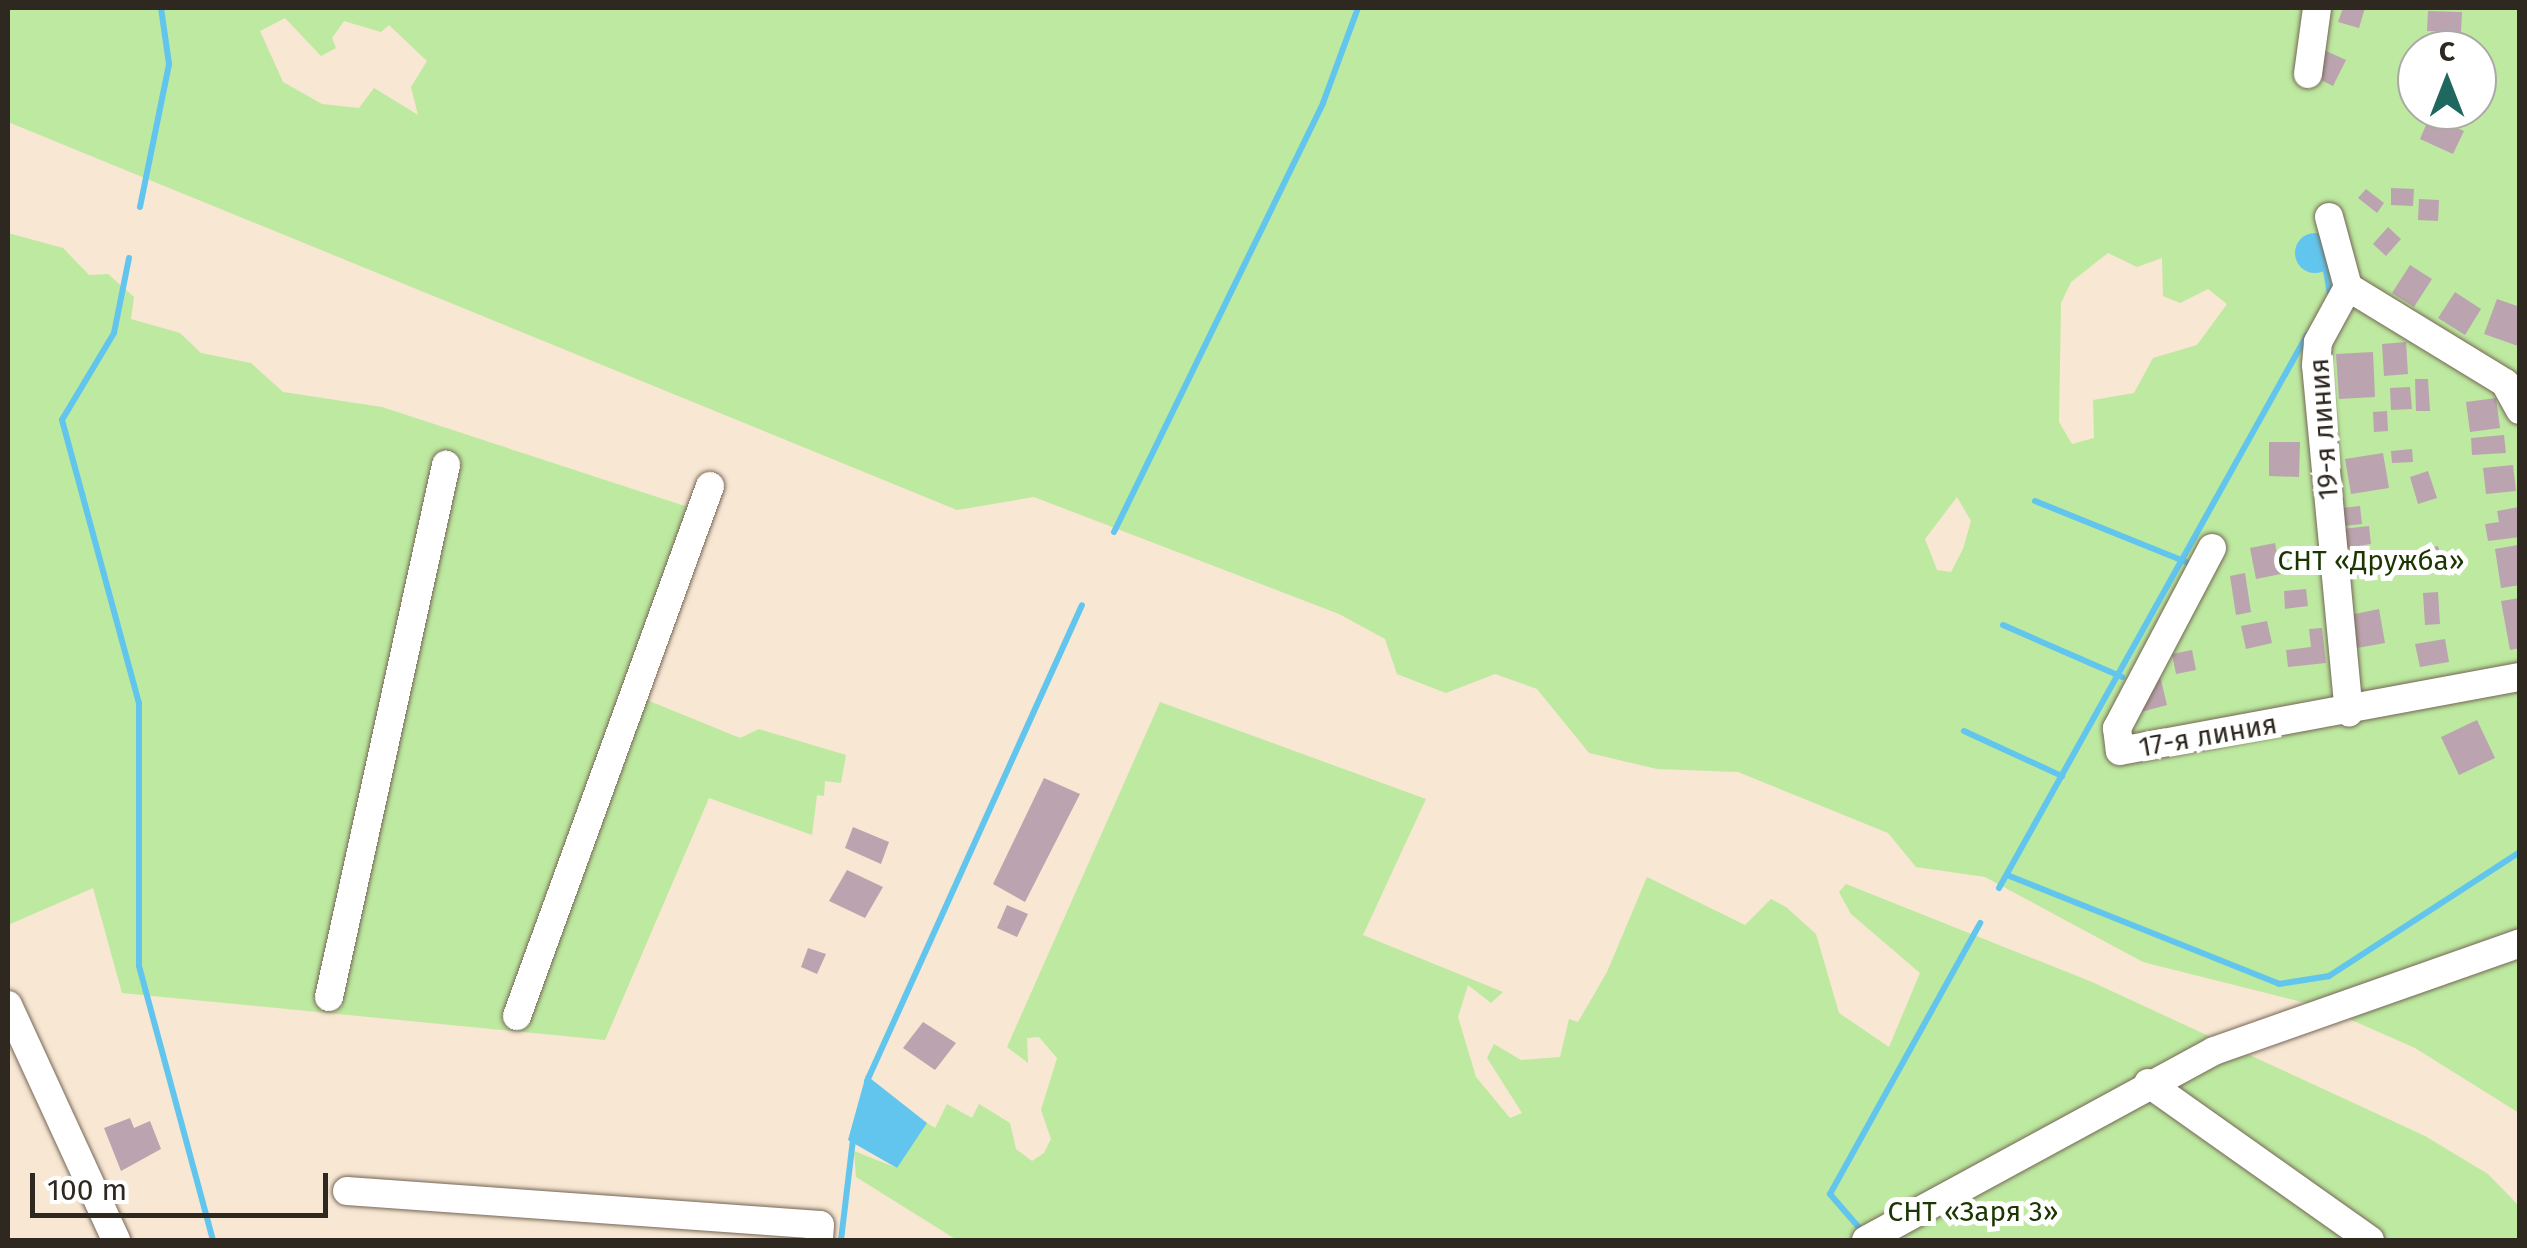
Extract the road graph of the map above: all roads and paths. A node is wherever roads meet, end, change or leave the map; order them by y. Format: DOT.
graph roads {
  1 [pos="2316,8"];
  2 [pos="2308,74"];
  3 [pos="2329,217"];
  4 [pos="2348,287"];
  5 [pos="2520,410"];
  6 [pos="446,465"];
  7 [pos="710,486"];
  8 [pos="2212,548"];
  9 [pos="2520,677"];
  10 [pos="2349,712"];
  11 [pos="2520,943"];
  12 [pos="329,997"];
  13 [pos="8,1004"];
  14 [pos="516,1016"];
  15 [pos="2148,1083"];
  16 [pos="347,1192"];
  17 [pos="116,1240"];
  18 [pos="819,1240"];
  19 [pos="1866,1240"];
  20 [pos="2370,1240"];
  1 -- 2 [label="street"];
  3 -- 4 [label="street"];
  4 -- 5 [label="street"];
  4 -- 10 [label="street, 19-я линия"];
  6 -- 12 [label="street"];
  7 -- 14 [label="street"];
  8 -- 10 [label="street, 17-я линия"];
  9 -- 10 [label="street, 17-я линия"];
  11 -- 15 [label="street"];
  13 -- 17 [label="street"];
  15 -- 19 [label="street"];
  15 -- 20 [label="street"];
  16 -- 18 [label="street"];
}
